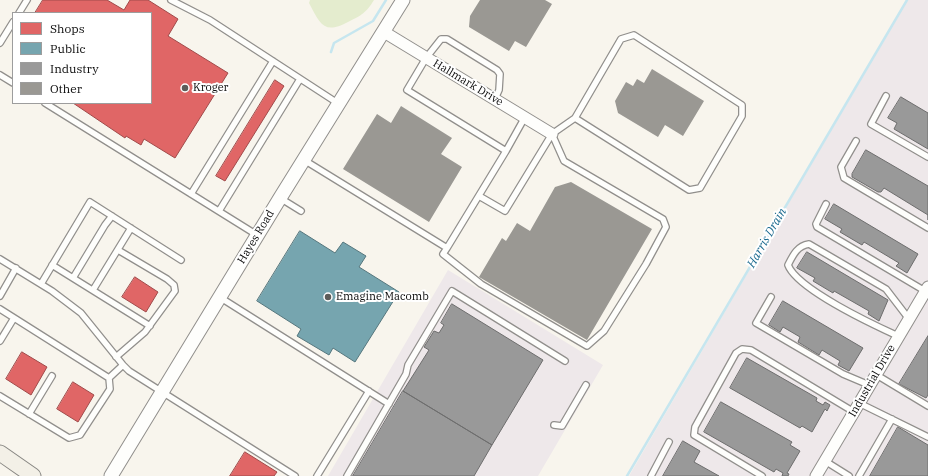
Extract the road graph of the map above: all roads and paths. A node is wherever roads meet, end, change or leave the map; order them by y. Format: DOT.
graph roads {
  1 [pos="27,0"];
  2 [pos="171,0"];
  3 [pos="403,0"];
  4 [pos="20,12"];
  5 [pos="12,24"];
  6 [pos="384,32"];
  7 [pos="0,43"];
  8 [pos="426,58"];
  9 [pos="273,61"];
  10 [pos="0,75"];
  11 [pos="300,79"];
  12 [pos="12,82"];
  13 [pos="886,96"];
  14 [pos="495,99"];
  15 [pos="47,104"];
  16 [pos="339,104"];
  17 [pos="525,117"];
  18 [pos="575,118"];
  19 [pos="552,134"];
  20 [pos="856,141"];
  21 [pos="506,151"];
  22 [pos="928,157"];
  23 [pos="304,160"];
  24 [pos="191,194"];
  25 [pos="478,196"];
  26 [pos="280,198"];
  27 [pos="826,204"];
  28 [pos="218,211"];
  29 [pos="301,211"];
  30 [pos="112,216"];
  31 [pos="131,228"];
  32 [pos="928,228"];
  33 [pos="257,235"];
  34 [pos="447,248"];
  35 [pos="118,250"];
  36 [pos="0,259"];
  37 [pos="181,260"];
  38 [pos="52,265"];
  39 [pos="16,268"];
  40 [pos="73,278"];
  41 [pos="41,284"];
  42 [pos="2,289"];
  43 [pos="927,289"];
  44 [pos="93,290"];
  45 [pos="0,296"];
  46 [pos="771,297"];
  47 [pos="221,298"];
  48 [pos="0,309"];
  49 [pos="14,318"];
  50 [pos="909,318"];
  51 [pos="150,326"];
  52 [pos="898,336"];
  53 [pos="0,341"];
  54 [pos="116,357"];
  55 [pos="565,361"];
  56 [pos="123,365"];
  57 [pos="875,374"];
  58 [pos="52,376"];
  59 [pos="109,378"];
  60 [pos="586,385"];
  61 [pos="869,385"];
  62 [pos="369,391"];
  63 [pos="163,392"];
  64 [pos="0,396"];
  65 [pos="389,404"];
  66 [pos="928,406"];
  67 [pos="856,407"];
  68 [pos="29,414"];
  69 [pos="892,419"];
  70 [pos="554,425"];
  71 [pos="928,437"];
  72 [pos="669,442"];
  73 [pos="0,453"];
  74 [pos="825,461"];
  75 [pos="289,474"];
  76 [pos="33,476"];
  77 [pos="111,476"];
  78 [pos="295,476"];
  79 [pos="317,476"];
  80 [pos="347,476"];
  81 [pos="651,476"];
  82 [pos="762,476"];
  83 [pos="816,476"];
  84 [pos="848,476"];
  85 [pos="859,476"];
  1 -- 4 [label="lane"];
  2 -- 9 [label="lane"];
  3 -- 6 [label="street, Hayes Road"];
  5 -- 7 [label="lane"];
  6 -- 8 [label="street, Hallmark Drive"];
  6 -- 16 [label="street, Hayes Road"];
  8 -- 14 [label="street, Hallmark Drive"];
  8 -- 14 [label="lane"];
  8 -- 21 [label="lane"];
  9 -- 11 [label="lane"];
  9 -- 24 [label="lane"];
  10 -- 12 [label="lane"];
  11 -- 16 [label="lane"];
  11 -- 28 [label="lane"];
  13 -- 22 [label="lane"];
  14 -- 17 [label="street, Hallmark Drive"];
  15 -- 24 [label="lane"];
  16 -- 23 [label="street, Hayes Road"];
  17 -- 19 [label="street, Hallmark Drive"];
  17 -- 21 [label="lane"];
  18 -- 18 [label="lane"];
  18 -- 19 [label="lane"];
  19 -- 25 [label="lane"];
  19 -- 34 [label="lane"];
  20 -- 32 [label="lane"];
  21 -- 25 [label="lane"];
  23 -- 26 [label="street, Hayes Road"];
  23 -- 34 [label="lane"];
  24 -- 28 [label="lane"];
  25 -- 34 [label="lane"];
  26 -- 29 [label="lane"];
  26 -- 33 [label="street, Hayes Road"];
  27 -- 43 [label="lane"];
  28 -- 33 [label="lane"];
  30 -- 31 [label="lane"];
  30 -- 38 [label="lane"];
  30 -- 40 [label="lane"];
  31 -- 35 [label="lane"];
  31 -- 37 [label="lane"];
  33 -- 47 [label="street, Hayes Road"];
  35 -- 44 [label="lane"];
  35 -- 51 [label="lane"];
  36 -- 39 [label="lane"];
  38 -- 40 [label="lane"];
  38 -- 41 [label="lane"];
  39 -- 41 [label="lane"];
  39 -- 42 [label="lane"];
  40 -- 44 [label="lane"];
  41 -- 54 [label="lane"];
  42 -- 45 [label="lane"];
  43 -- 50 [label="street, Industrial Drive"];
  44 -- 51 [label="lane"];
  46 -- 61 [label="lane"];
  47 -- 62 [label="lane"];
  47 -- 63 [label="street, Hayes Road"];
  48 -- 49 [label="lane"];
  49 -- 53 [label="lane"];
  49 -- 59 [label="lane"];
  50 -- 52 [label="street, Industrial Drive"];
  50 -- 52 [label="lane"];
  51 -- 54 [label="lane"];
  52 -- 57 [label="street, Industrial Drive"];
  54 -- 56 [label="lane"];
  55 -- 65 [label="lane"];
  56 -- 59 [label="lane"];
  56 -- 63 [label="lane"];
  57 -- 61 [label="street, Industrial Drive"];
  57 -- 66 [label="lane"];
  58 -- 68 [label="lane"];
  59 -- 68 [label="lane"];
  60 -- 70 [label="lane"];
  61 -- 67 [label="street, Industrial Drive"];
  62 -- 65 [label="lane"];
  62 -- 79 [label="lane"];
  63 -- 75 [label="lane"];
  63 -- 77 [label="street, Hayes Road"];
  64 -- 68 [label="lane"];
  65 -- 80 [label="lane"];
  67 -- 69 [label="lane"];
  67 -- 74 [label="street, Industrial Drive"];
  67 -- 82 [label="lane"];
  69 -- 71 [label="lane"];
  69 -- 85 [label="lane"];
  72 -- 81 [label="lane"];
  73 -- 76 [label="main road"];
  74 -- 83 [label="street, Industrial Drive"];
  74 -- 84 [label="lane"];
  75 -- 78 [label="lane"];
}
